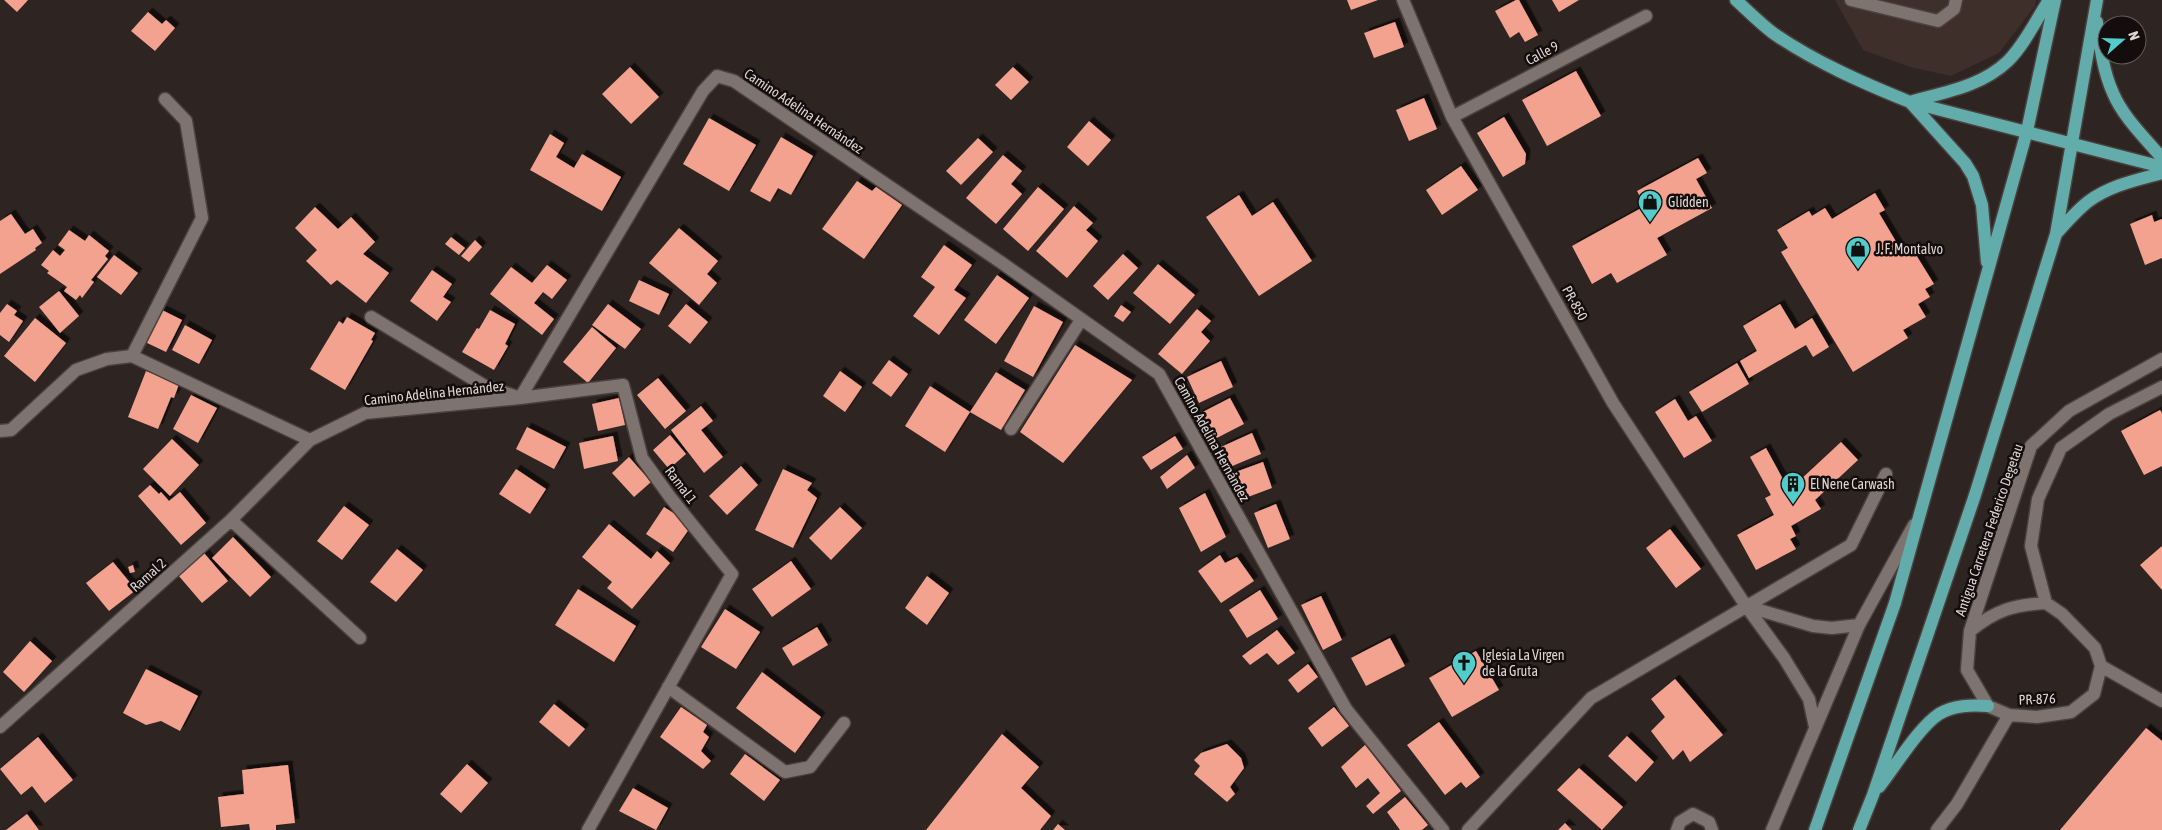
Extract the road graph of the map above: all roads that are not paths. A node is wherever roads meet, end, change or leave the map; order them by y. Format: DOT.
graph roads {
  1 [pos="1403,0"];
  2 [pos="1736,0"];
  3 [pos="1850,0"];
  4 [pos="1956,0"];
  5 [pos="2049,0"];
  6 [pos="2054,0"];
  7 [pos="2096,5"];
  8 [pos="1646,16"];
  9 [pos="165,100"];
  10 [pos="1910,102"];
  11 [pos="1452,117"];
  12 [pos="2026,131"];
  13 [pos="2072,142"];
  14 [pos="2162,158"];
  15 [pos="2162,167"];
  16 [pos="2162,172"];
  17 [pos="2056,234"];
  18 [pos="1988,271"];
  19 [pos="371,317"];
  20 [pos="1081,320"];
  21 [pos="132,356"];
  22 [pos="2162,359"];
  23 [pos="2162,387"];
  24 [pos="520,398"];
  25 [pos="1011,429"];
  26 [pos="0,431"];
  27 [pos="310,440"];
  28 [pos="1886,474"];
  29 [pos="1920,513"];
  30 [pos="230,520"];
  31 [pos="2046,603"];
  32 [pos="1746,606"];
  33 [pos="1859,624"];
  34 [pos="1970,631"];
  35 [pos="360,638"];
  36 [pos="2101,666"];
  37 [pos="668,687"];
  38 [pos="2161,699"];
  39 [pos="1988,706"];
  40 [pos="2009,715"];
  41 [pos="844,723"];
  42 [pos="0,727"];
  43 [pos="1815,727"];
  44 [pos="1872,795"];
  45 [pos="588,830"];
  46 [pos="1443,830"];
  47 [pos="1468,830"];
  48 [pos="1677,830"];
  49 [pos="1712,830"];
  50 [pos="1772,830"];
  51 [pos="1815,830"];
  52 [pos="1859,830"];
  53 [pos="1937,830"];
  1 -- 11 [label="street, PR-850 / PR-850"];
  2 -- 10 [label="main road"];
  3 -- 4 [label="street"];
  5 -- 10 [label="main road"];
  6 -- 12 [label="main road"];
  7 -- 13 [label="main road"];
  7 -- 14 [label="main road"];
  8 -- 11 [label="street, Calle 9"];
  9 -- 21 [label="street"];
  10 -- 12 [label="main road"];
  10 -- 18 [label="main road"];
  11 -- 32 [label="street, PR-850 / PR-850"];
  12 -- 13 [label="main road"];
  12 -- 18 [label="main road"];
  13 -- 15 [label="main road"];
  13 -- 17 [label="main road"];
  16 -- 17 [label="main road"];
  17 -- 44 [label="main road"];
  18 -- 29 [label="main road"];
  19 -- 24 [label="street, Ramal 1"];
  20 -- 24 [label="street, Camino Adelina Hernández"];
  20 -- 25 [label="street"];
  20 -- 46 [label="street, Camino Adelina Hernández"];
  21 -- 26 [label="street"];
  21 -- 27 [label="street"];
  22 -- 34 [label="street, Antigua Carretera Federico Degetau"];
  23 -- 31 [label="street"];
  24 -- 27 [label="street, Camino Adelina Hernández"];
  24 -- 37 [label="street, Ramal 1"];
  27 -- 30 [label="street, Ramal 2"];
  28 -- 32 [label="street"];
  29 -- 33 [label="street"];
  29 -- 51 [label="main road"];
  30 -- 35 [label="street"];
  30 -- 42 [label="street, Ramal 2"];
  31 -- 34 [label="street"];
  31 -- 36 [label="street"];
  32 -- 33 [label="street"];
  32 -- 43 [label="street, PR-850"];
  32 -- 47 [label="street"];
  33 -- 43 [label="street"];
  34 -- 39 [label="street"];
  36 -- 38 [label="street"];
  36 -- 40 [label="street, PR-876 / PR-876"];
  37 -- 41 [label="street"];
  37 -- 45 [label="street, Ramal 1"];
  39 -- 40 [label="street, PR-876 / PR-876"];
  39 -- 44 [label="main road"];
  40 -- 53 [label="street"];
  43 -- 50 [label="street"];
  44 -- 52 [label="main road"];
  48 -- 49 [label="street"];
}
